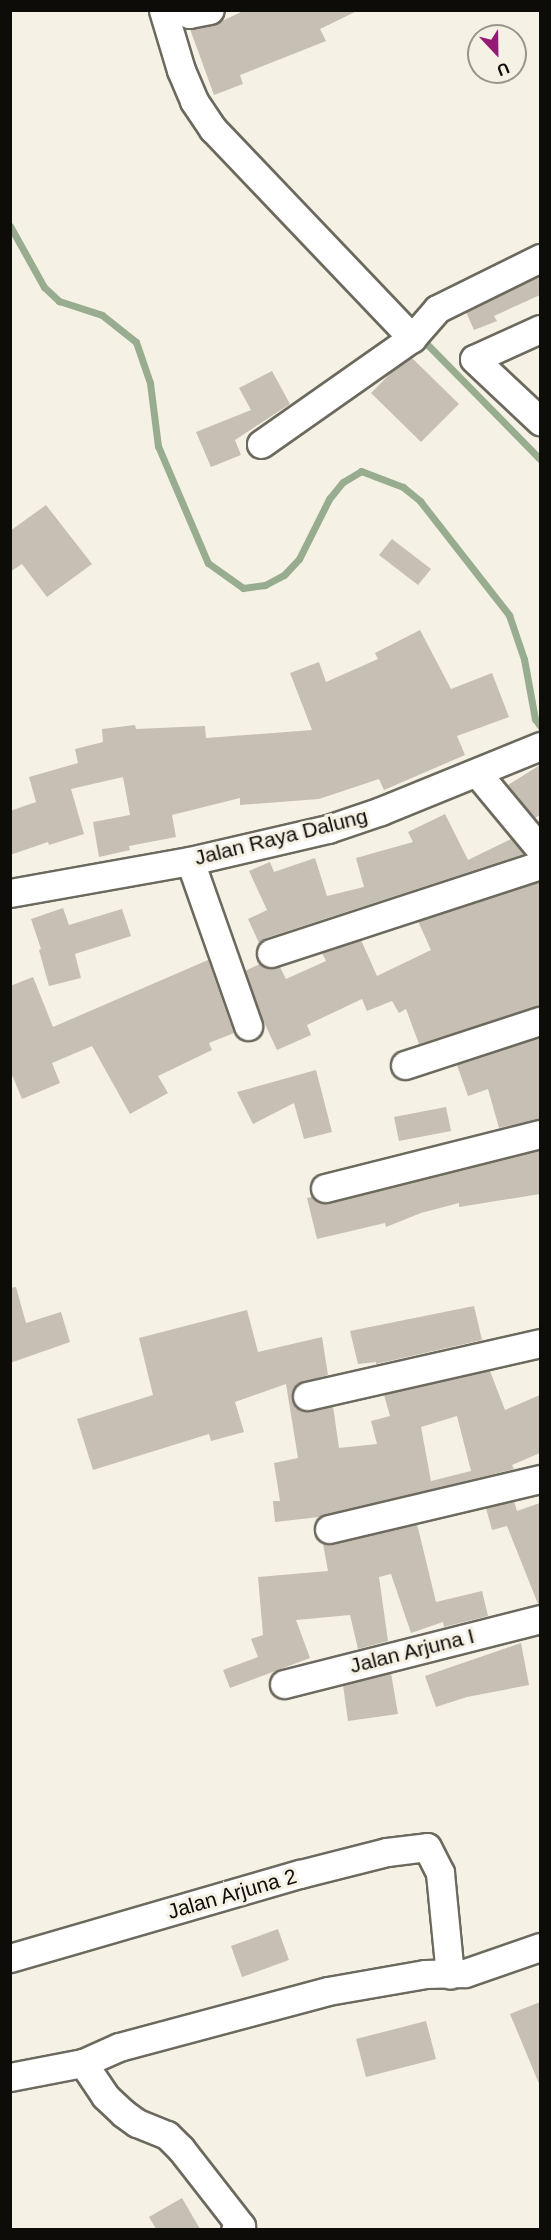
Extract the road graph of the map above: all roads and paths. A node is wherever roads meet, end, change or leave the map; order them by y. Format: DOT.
graph roads {
  1 [pos="163,10"];
  2 [pos="190,10"];
  3 [pos="210,10"];
  4 [pos="540,258"];
  5 [pos="540,329"];
  6 [pos="412,338"];
  7 [pos="540,421"];
  8 [pos="261,444"];
  9 [pos="531,750"];
  10 [pos="477,773"];
  11 [pos="540,849"];
  12 [pos="190,861"];
  13 [pos="540,865"];
  14 [pos="10,893"];
  15 [pos="271,953"];
  16 [pos="540,1021"];
  17 [pos="248,1026"];
  18 [pos="405,1065"];
  19 [pos="540,1134"];
  20 [pos="325,1188"];
  21 [pos="540,1343"];
  22 [pos="307,1396"];
  23 [pos="540,1479"];
  24 [pos="329,1529"];
  25 [pos="540,1619"];
  26 [pos="284,1683"];
  27 [pos="540,1947"];
  28 [pos="10,1958"];
  29 [pos="450,1975"];
  30 [pos="83,2063"];
  31 [pos="10,2077"];
  32 [pos="240,2228"];
  1 -- 6 [label="street"];
  2 -- 3 [label="street"];
  4 -- 6 [label="street"];
  5 -- 7 [label="street"];
  6 -- 8 [label="street"];
  9 -- 10 [label="street, Jalan Raya Dalung"];
  10 -- 11 [label="street"];
  10 -- 12 [label="street, Jalan Raya Dalung"];
  12 -- 14 [label="street, Jalan Raya Dalung"];
  12 -- 17 [label="street"];
  13 -- 15 [label="street"];
  16 -- 18 [label="street"];
  19 -- 20 [label="street"];
  21 -- 22 [label="street"];
  23 -- 24 [label="street"];
  25 -- 26 [label="street, Jalan Arjuna I"];
  27 -- 29 [label="street"];
  28 -- 29 [label="street, Jalan Arjuna 2"];
  29 -- 30 [label="street"];
  30 -- 31 [label="street"];
  30 -- 32 [label="street"];
}
